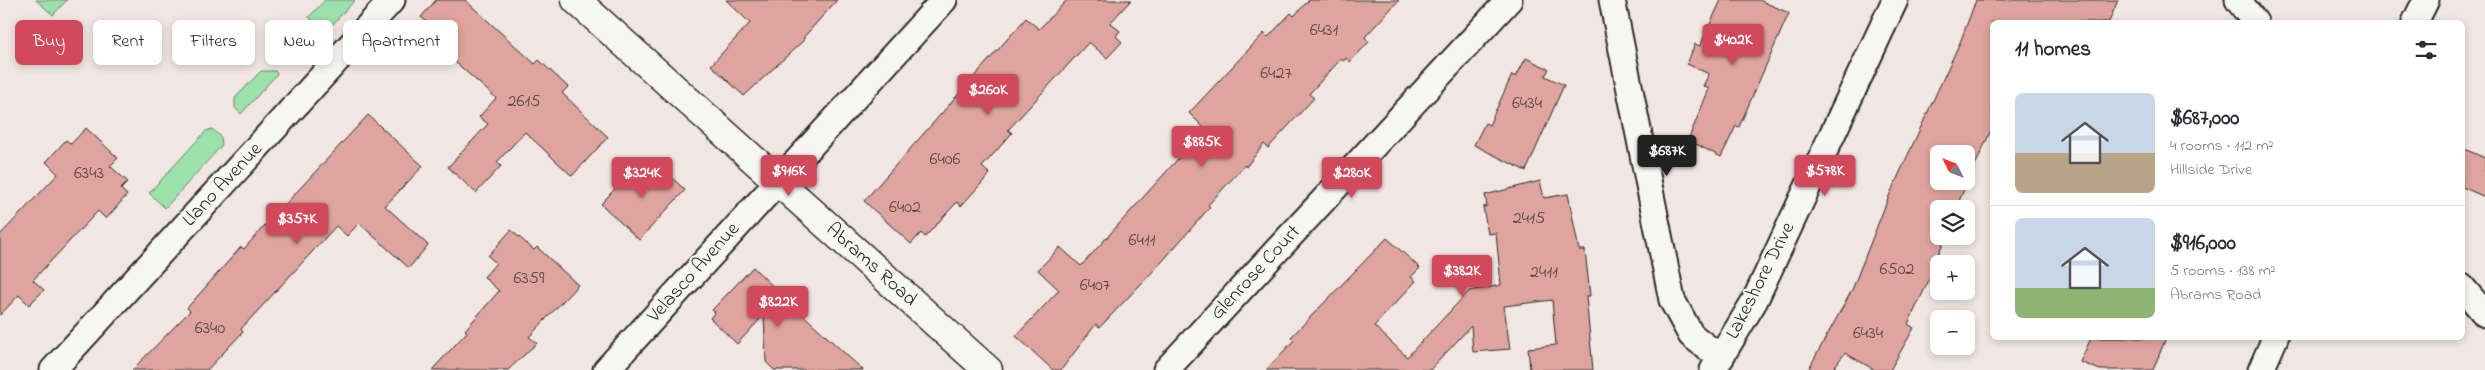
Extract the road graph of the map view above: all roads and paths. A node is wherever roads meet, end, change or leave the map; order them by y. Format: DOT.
graph roads {
  1 [pos="392,0"];
  2 [pos="576,0"];
  3 [pos="944,0"];
  4 [pos="1509,0"];
  5 [pos="1612,0"];
  6 [pos="1895,0"];
  7 [pos="2238,0"];
  8 [pos="2426,0"];
  9 [pos="2253,20"];
  10 [pos="2416,20"];
  11 [pos="777,180"];
  12 [pos="2465,291"];
  13 [pos="2485,314"];
  14 [pos="2273,340"];
  15 [pos="1717,364"];
  16 [pos="53,370"];
  17 [pos="606,370"];
  18 [pos="988,370"];
  19 [pos="1166,370"];
  20 [pos="2262,370"];
  1 -- 16 [label="street, Llano Avenue"];
  2 -- 11 [label="main road, Abrams Road"];
  3 -- 11 [label="street, Velasco Avenue"];
  4 -- 19 [label="street, Glenrose Court"];
  5 -- 15 [label="street"];
  6 -- 15 [label="street, Lakeshore Drive"];
  7 -- 9 [label="street"];
  8 -- 10 [label="street"];
  11 -- 17 [label="street, Velasco Avenue"];
  11 -- 18 [label="main road, Abrams Road"];
  12 -- 13 [label="street"];
  14 -- 20 [label="street"];
}
